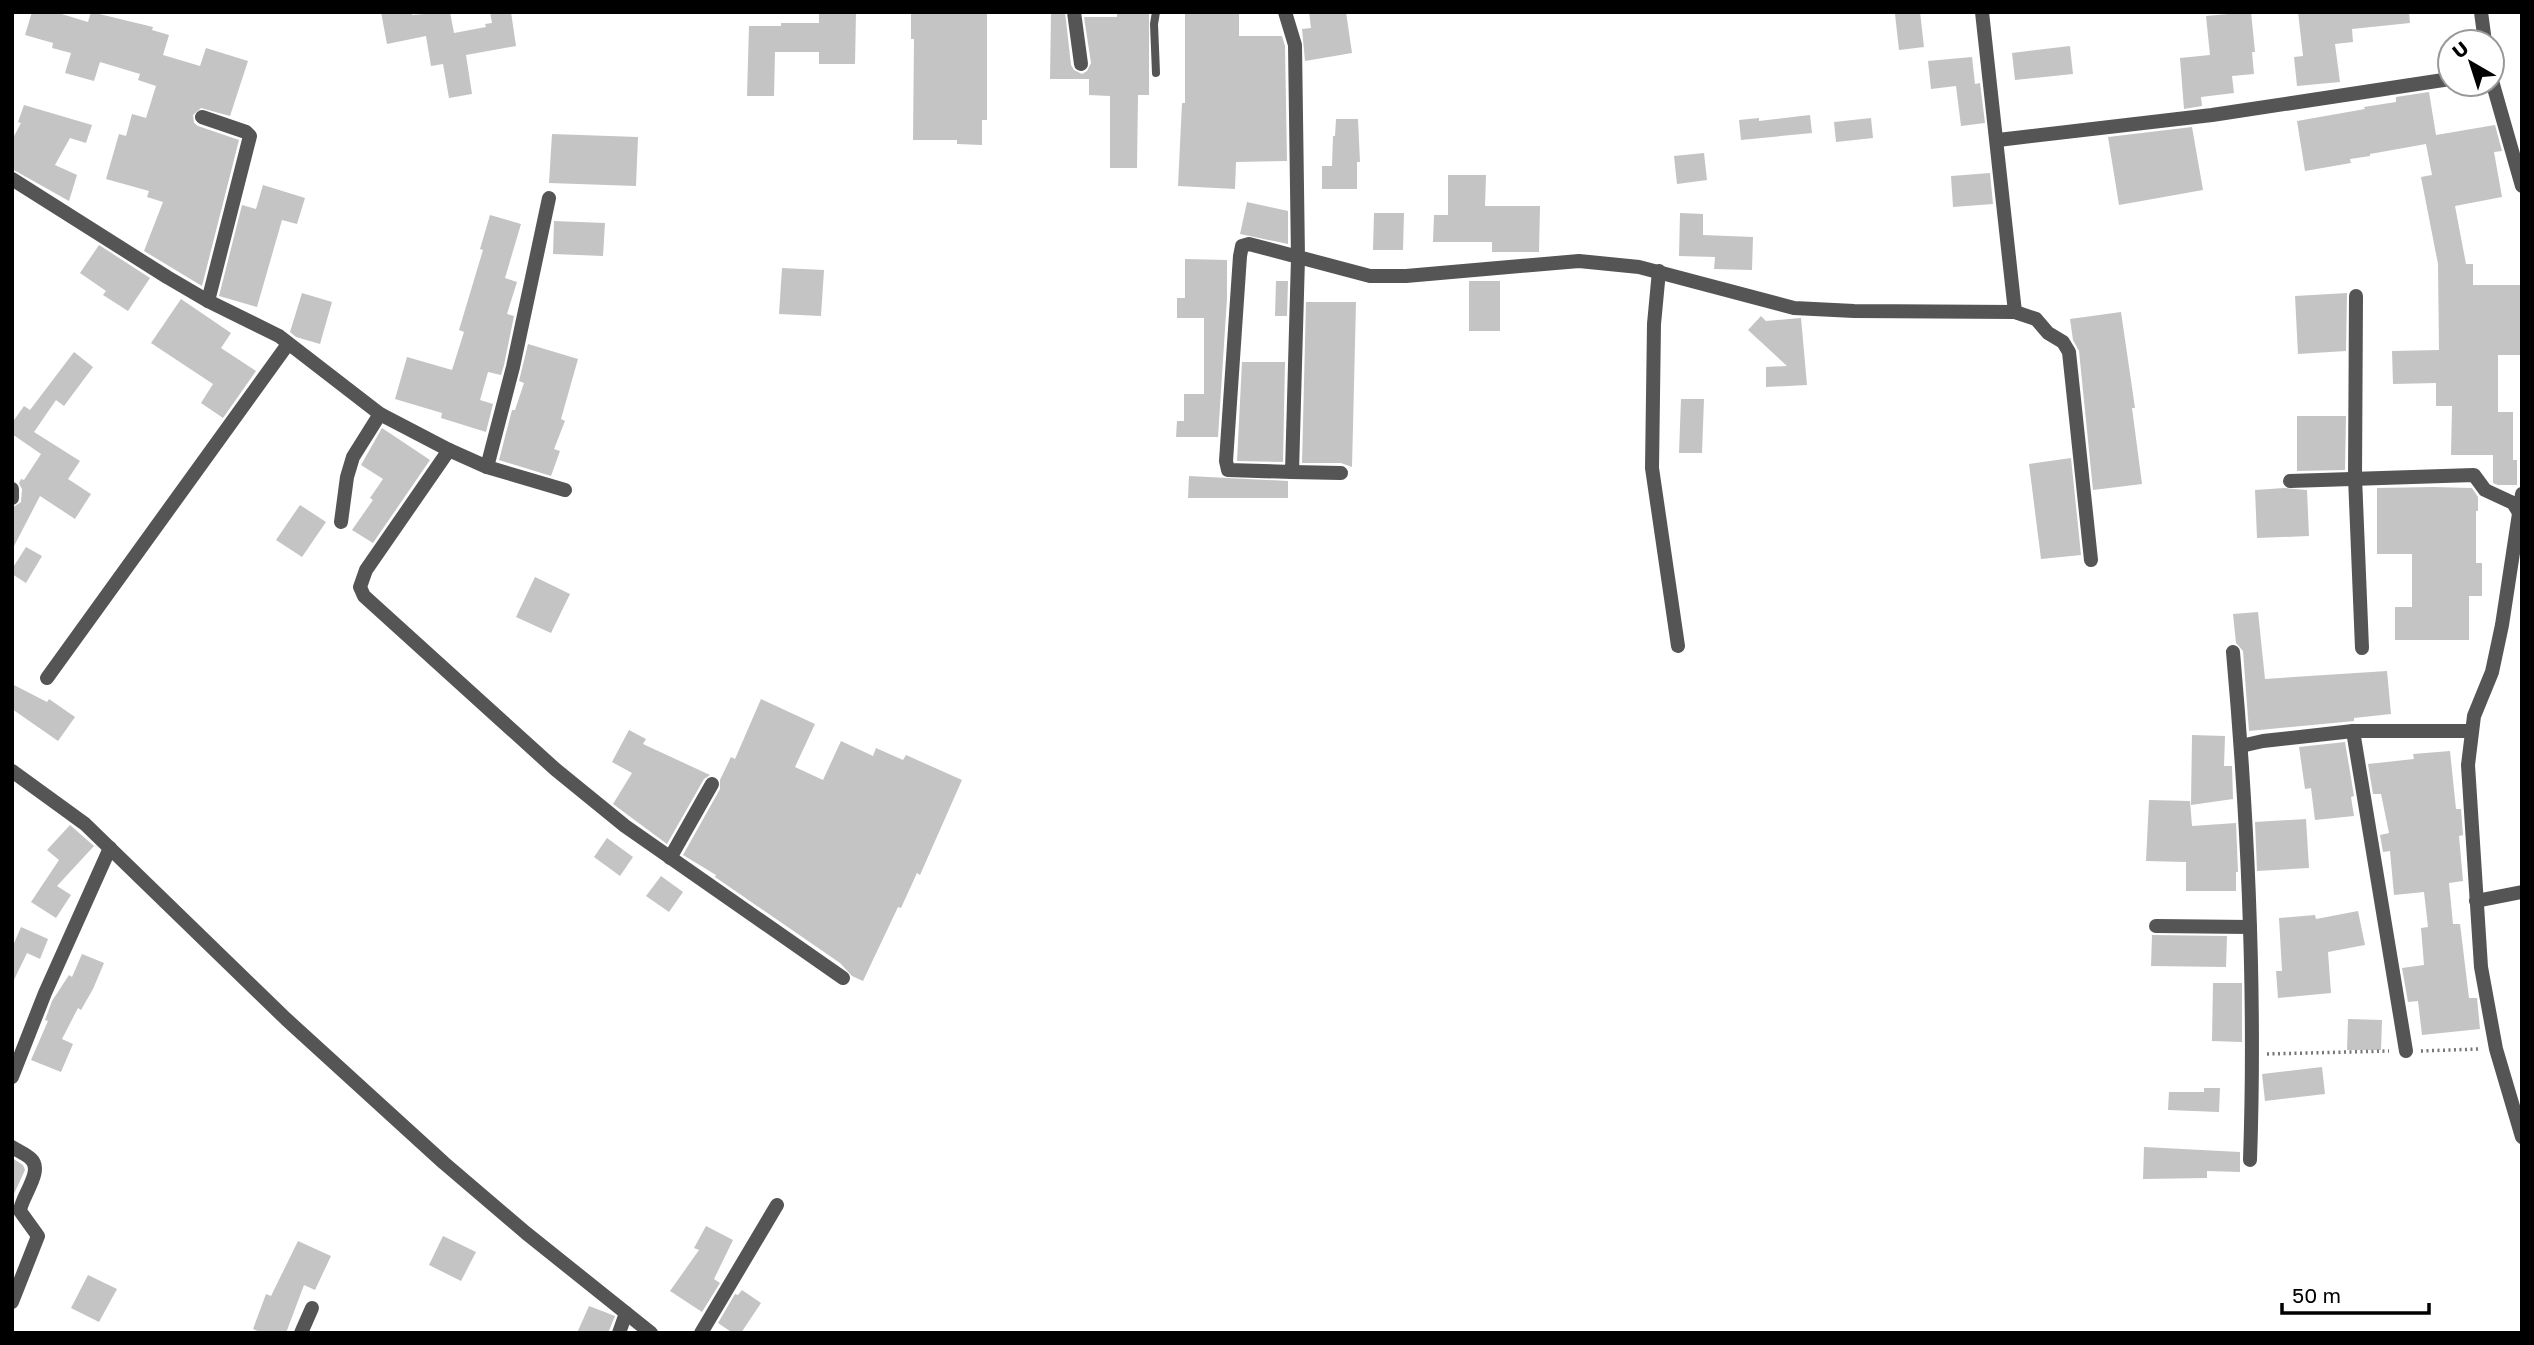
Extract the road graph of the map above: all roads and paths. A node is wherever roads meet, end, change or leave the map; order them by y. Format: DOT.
graph roads {
  1 [pos="1074,12"];
  2 [pos="1156,12"];
  3 [pos="1285,12"];
  4 [pos="1982,12"];
  5 [pos="1082,64"];
  6 [pos="1156,73"];
  7 [pos="2436,81"];
  8 [pos="2497,98"];
  9 [pos="202,117"];
  10 [pos="1998,140"];
  11 [pos="12,179"];
  12 [pos="2522,186"];
  13 [pos="549,198"];
  14 [pos="1298,258"];
  15 [pos="1659,271"];
  16 [pos="2356,296"];
  17 [pos="208,301"];
  18 [pos="2015,312"];
  19 [pos="288,344"];
  20 [pos="380,414"];
  21 [pos="449,450"];
  22 [pos="487,467"];
  23 [pos="1292,472"];
  24 [pos="1341,473"];
  25 [pos="2355,477"];
  26 [pos="2290,481"];
  27 [pos="12,489"];
  28 [pos="565,490"];
  29 [pos="2522,494"];
  30 [pos="12,498"];
  31 [pos="2520,513"];
  32 [pos="341,522"];
  33 [pos="2091,560"];
  34 [pos="1678,646"];
  35 [pos="2362,648"];
  36 [pos="2233,652"];
  37 [pos="47,678"];
  38 [pos="2353,731"];
  39 [pos="2471,731"];
  40 [pos="2241,746"];
  41 [pos="12,771"];
  42 [pos="712,784"];
  43 [pos="110,848"];
  44 [pos="670,859"];
  45 [pos="2522,892"];
  46 [pos="2476,901"];
  47 [pos="2157,926"];
  48 [pos="2250,927"];
  49 [pos="843,978"];
  50 [pos="2496,1049"];
  51 [pos="2406,1051"];
  52 [pos="2253,1054"];
  53 [pos="12,1077"];
  54 [pos="2522,1137"];
  55 [pos="12,1147"];
  56 [pos="2250,1160"];
  57 [pos="777,1205"];
  58 [pos="12,1302"];
  59 [pos="312,1308"];
  60 [pos="626,1313"];
  61 [pos="301,1333"];
  62 [pos="619,1333"];
  63 [pos="652,1333"];
  64 [pos="702,1333"];
  1 -- 5 [label="street"];
  2 -- 6 [label="lane"];
  3 -- 14 [label="street"];
  4 -- 10 [label="street"];
  7 -- 10 [label="street"];
  8 -- 12 [label="street"];
  9 -- 17 [label="street"];
  10 -- 18 [label="street"];
  11 -- 17 [label="street"];
  13 -- 22 [label="street"];
  14 -- 15 [label="street"];
  14 -- 23 [label="street"];
  14 -- 23 [label="street"];
  15 -- 18 [label="street"];
  15 -- 34 [label="street"];
  16 -- 25 [label="street"];
  17 -- 19 [label="street"];
  18 -- 33 [label="street"];
  19 -- 20 [label="street"];
  19 -- 37 [label="street"];
  20 -- 21 [label="street"];
  20 -- 32 [label="street"];
  21 -- 22 [label="street"];
  21 -- 44 [label="street"];
  22 -- 28 [label="street"];
  23 -- 24 [label="street"];
  25 -- 26 [label="street"];
  25 -- 31 [label="street"];
  25 -- 35 [label="street"];
  27 -- 30 [label="street"];
  29 -- 31 [label="street"];
  31 -- 39 [label="street"];
  36 -- 40 [label="street"];
  38 -- 39 [label="street"];
  38 -- 40 [label="street"];
  38 -- 51 [label="street"];
  39 -- 46 [label="street"];
  40 -- 48 [label="street"];
  41 -- 43 [label="street"];
  42 -- 44 [label="street"];
  43 -- 53 [label="street"];
  43 -- 60 [label="street"];
  44 -- 49 [label="street"];
  45 -- 46 [label="street"];
  46 -- 50 [label="street"];
  47 -- 48 [label="street"];
  48 -- 52 [label="street"];
  50 -- 51 [label="path"];
  50 -- 54 [label="street"];
  51 -- 52 [label="path"];
  52 -- 56 [label="street"];
  55 -- 58 [label="street"];
  57 -- 64 [label="street"];
  59 -- 61 [label="street"];
  60 -- 62 [label="street"];
  60 -- 63 [label="street"];
}
